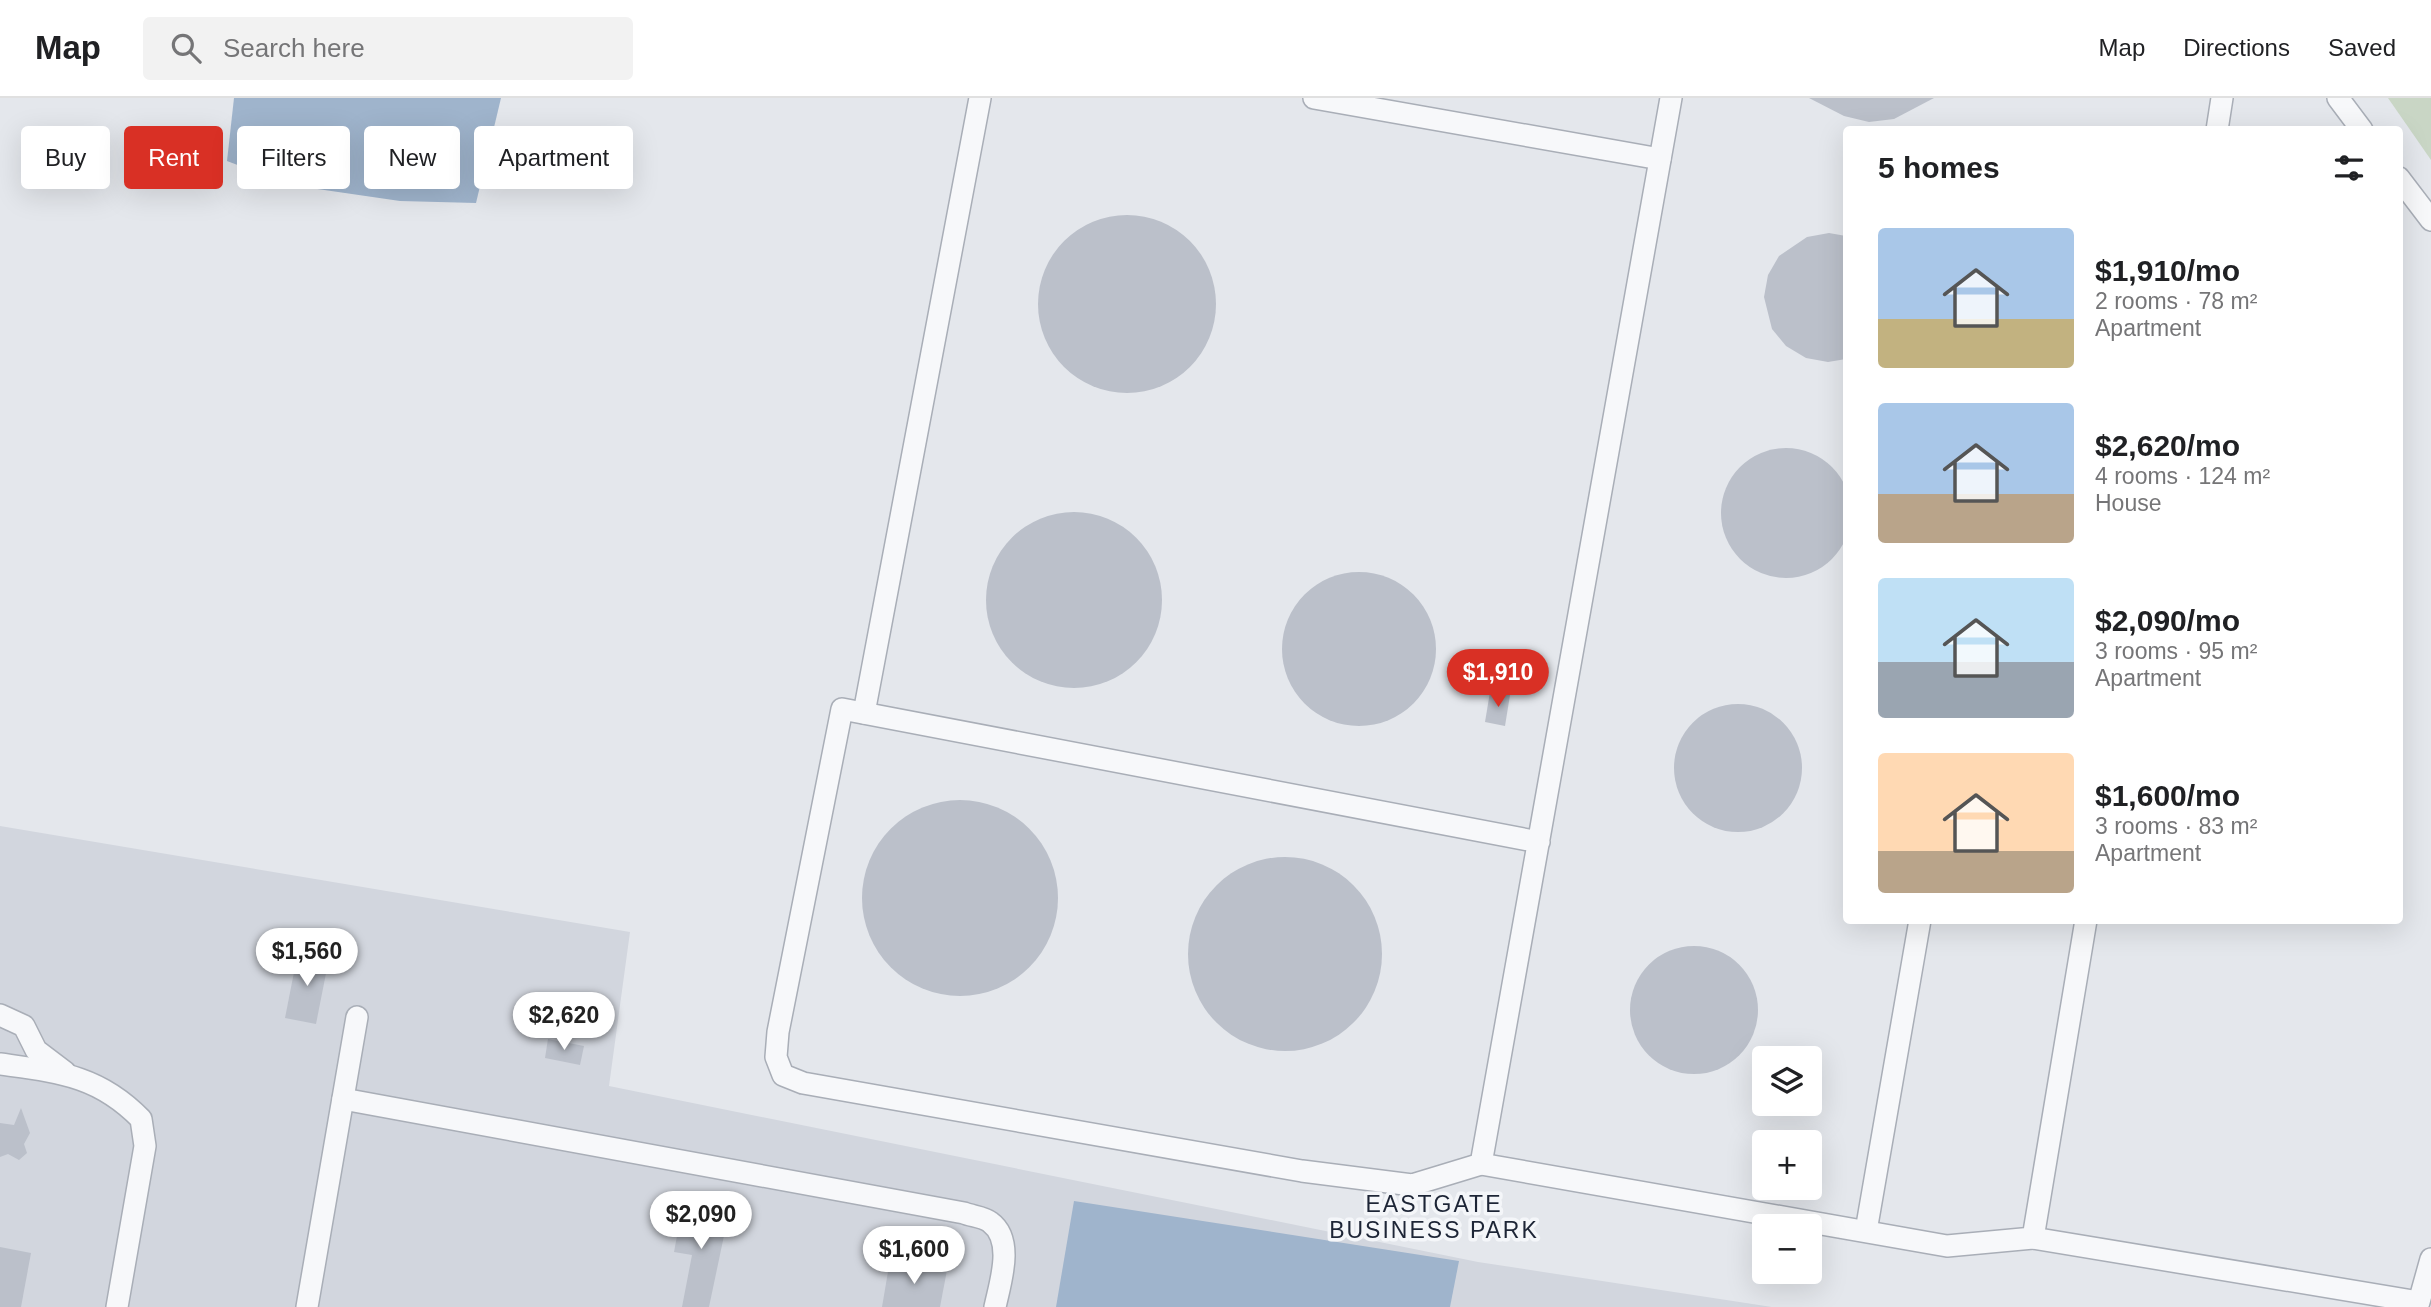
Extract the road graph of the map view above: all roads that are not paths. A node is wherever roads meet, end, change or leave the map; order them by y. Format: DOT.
graph roads {
  1 [pos="980,98"];
  2 [pos="1314,98"];
  3 [pos="1671,98"];
  4 [pos="2222,98"];
  5 [pos="2338,98"];
  6 [pos="2218,126"];
  7 [pos="2359,126"];
  8 [pos="1660,159"];
  9 [pos="2403,183"];
  10 [pos="2431,220"];
  11 [pos="863,713"];
  12 [pos="1539,842"];
  13 [pos="1919,924"];
  14 [pos="2085,924"];
  15 [pos="0,1015"];
  16 [pos="357,1017"];
  17 [pos="0,1064"];
  18 [pos="67,1073"];
  19 [pos="343,1099"];
  20 [pos="1482,1164"];
  21 [pos="1866,1231"];
  22 [pos="2033,1238"];
  23 [pos="2431,1259"];
  24 [pos="117,1307"];
  25 [pos="307,1307"];
  26 [pos="995,1307"];
  1 -- 11 [label="lane"];
  2 -- 8 [label="lane"];
  3 -- 8 [label="lane"];
  4 -- 6 [label="lane"];
  5 -- 7 [label="lane"];
  8 -- 12 [label="lane"];
  9 -- 10 [label="lane"];
  11 -- 12 [label="lane"];
  11 -- 20 [label="lane"];
  12 -- 20 [label="lane"];
  13 -- 21 [label="lane"];
  14 -- 22 [label="lane"];
  15 -- 18 [label="lane"];
  16 -- 19 [label="lane"];
  17 -- 18 [label="lane"];
  18 -- 24 [label="lane"];
  19 -- 25 [label="lane"];
  19 -- 26 [label="lane"];
  20 -- 21 [label="lane"];
  21 -- 22 [label="lane"];
  22 -- 23 [label="lane"];
}
